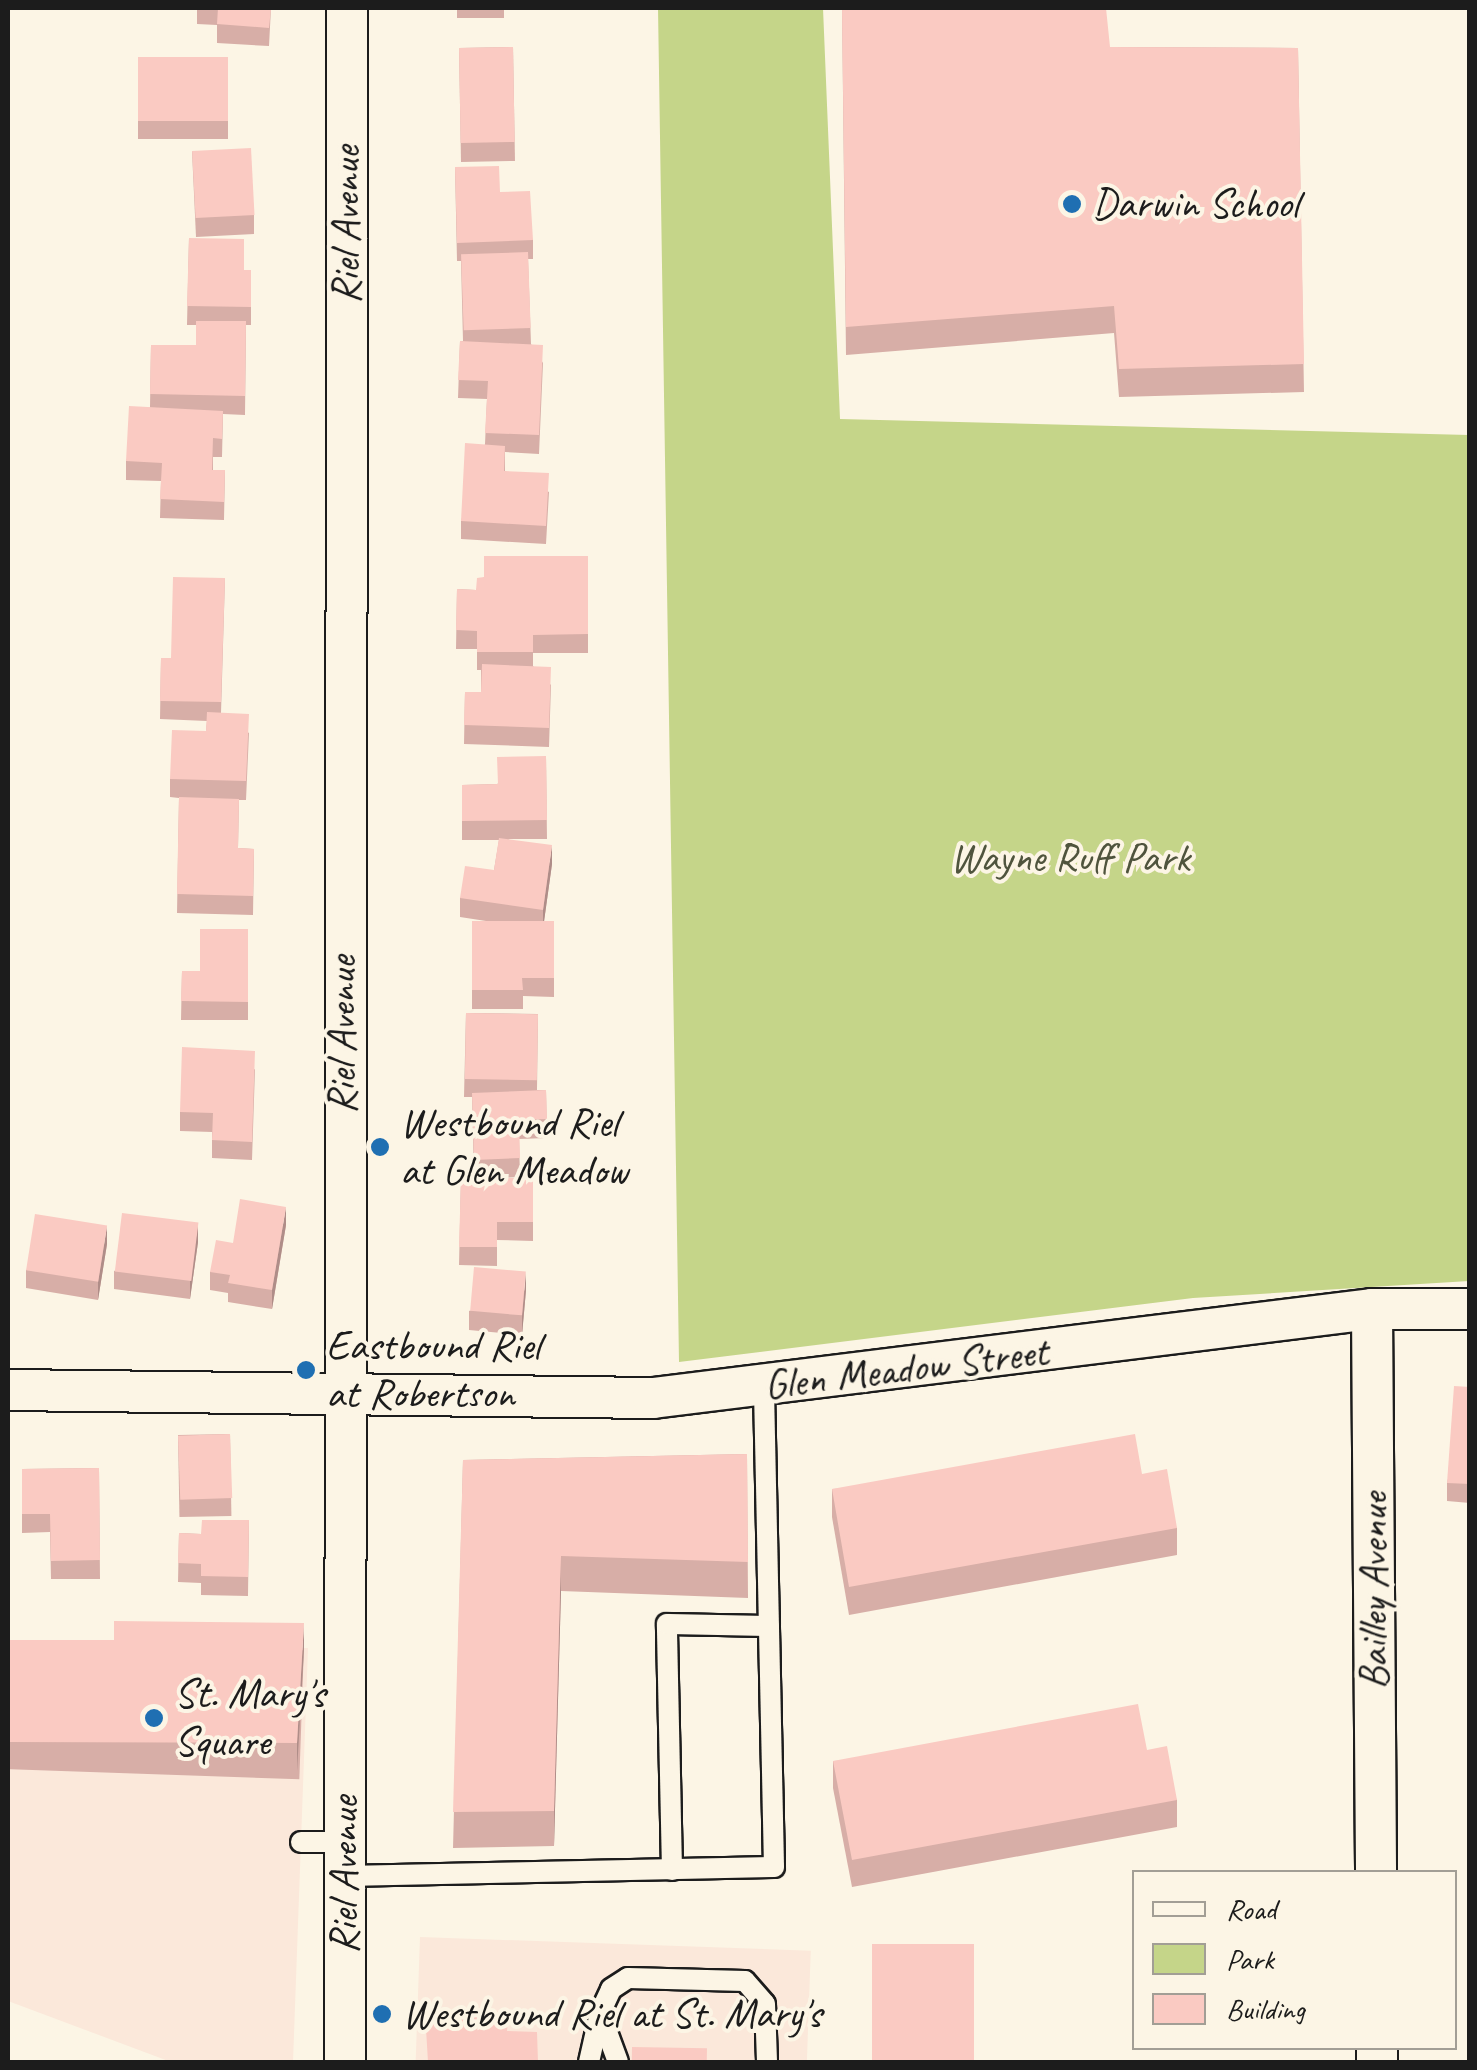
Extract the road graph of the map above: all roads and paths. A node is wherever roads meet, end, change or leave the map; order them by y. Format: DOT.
graph roads {
  1 [pos="347,8"];
  2 [pos="1470,1308"];
  3 [pos="1372,1309"];
  4 [pos="764,1388"];
  5 [pos="8,1390"];
  6 [pos="341,1390"];
  7 [pos="769,1626"];
  8 [pos="301,1842"];
  9 [pos="344,1859"];
  10 [pos="672,1870"];
  11 [pos="1376,1870"];
  12 [pos="600,2012"];
  13 [pos="345,2062"];
  14 [pos="589,2062"];
  15 [pos="618,2062"];
  16 [pos="766,2062"];
  1 -- 6 [label="street, Riel Avenue"];
  2 -- 3 [label="street, Glen Meadow Street"];
  3 -- 4 [label="street, Glen Meadow Street"];
  3 -- 11 [label="street, Bailley Avenue"];
  4 -- 6 [label="street, Glen Meadow Street"];
  4 -- 7 [label="lane"];
  5 -- 6 [label="street, Glen Meadow Street"];
  6 -- 9 [label="street, Riel Avenue"];
  7 -- 10 [label="lane"];
  7 -- 10 [label="lane"];
  8 -- 9 [label="lane"];
  9 -- 10 [label="lane"];
  9 -- 13 [label="street, Riel Avenue"];
  12 -- 14 [label="lane"];
  12 -- 15 [label="lane"];
  12 -- 16 [label="lane"];
}
